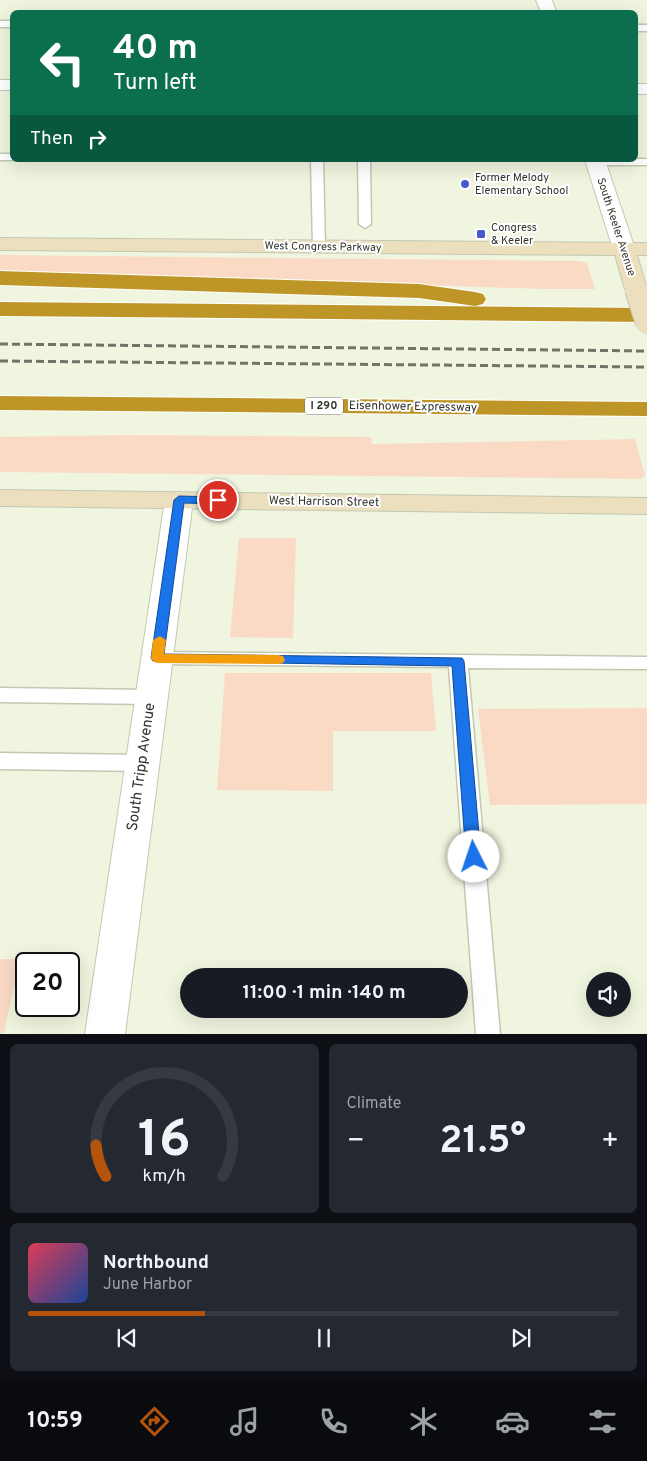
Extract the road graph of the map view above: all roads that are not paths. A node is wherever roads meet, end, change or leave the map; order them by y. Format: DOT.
graph roads {
  1 [pos="317,162"];
  2 [pos="364,162"];
  3 [pos="595,162"];
  4 [pos="365,224"];
  5 [pos="0,244"];
  6 [pos="319,247"];
  7 [pos="624,249"];
  8 [pos="647,249"];
  9 [pos="0,278"];
  10 [pos="0,308"];
  11 [pos="586,314"];
  12 [pos="647,315"];
  13 [pos="647,323"];
  14 [pos="0,403"];
  15 [pos="69,403"];
  16 [pos="647,409"];
  17 [pos="0,413"];
  18 [pos="0,498"];
  19 [pos="179,500"];
  20 [pos="647,506"];
  21 [pos="157,658"];
  22 [pos="458,661"];
  23 [pos="647,663"];
  24 [pos="0,695"];
  25 [pos="152,697"];
  26 [pos="0,761"];
  27 [pos="143,763"];
  28 [pos="105,1034"];
  29 [pos="488,1034"];
  1 -- 6 [label="lane"];
  2 -- 4 [label="lane"];
  3 -- 7 [label="street, South Keeler Avenue"];
  5 -- 6 [label="street, West Congress Parkway"];
  6 -- 7 [label="street, West Congress Parkway"];
  7 -- 8 [label="street, West Congress Parkway"];
  7 -- 13 [label="street, South Keeler Avenue, bridge"];
  9 -- 11 [label="highway"];
  10 -- 11 [label="highway"];
  11 -- 12 [label="highway"];
  14 -- 15 [label="highway, Eisenhower Expressway / I 290"];
  15 -- 16 [label="highway, Eisenhower Expressway / I 290"];
  15 -- 17 [label="highway"];
  18 -- 19 [label="street, West Harrison Street"];
  19 -- 20 [label="street, West Harrison Street"];
  19 -- 21 [label="street, South Tripp Avenue"];
  21 -- 22 [label="lane"];
  21 -- 25 [label="street, South Tripp Avenue"];
  22 -- 23 [label="lane"];
  22 -- 29 [label="lane"];
  24 -- 25 [label="lane"];
  25 -- 27 [label="street, South Tripp Avenue"];
  26 -- 27 [label="lane"];
  27 -- 28 [label="street, South Tripp Avenue"];
}
